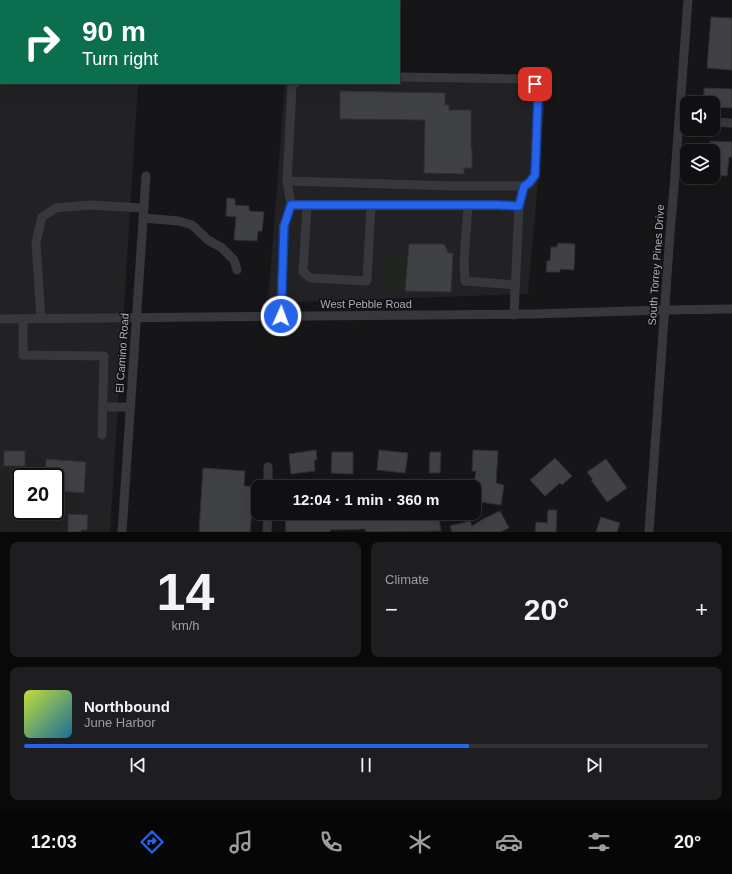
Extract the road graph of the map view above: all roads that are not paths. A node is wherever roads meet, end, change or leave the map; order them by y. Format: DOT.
graph roads {
  1 [pos="688,0"];
  2 [pos="400,77"];
  3 [pos="294,84"];
  4 [pos="720,122"];
  5 [pos="732,123"];
  6 [pos="146,176"];
  7 [pos="287,181"];
  8 [pos="524,186"];
  9 [pos="307,204"];
  10 [pos="291,205"];
  11 [pos="371,205"];
  12 [pos="468,205"];
  13 [pos="519,206"];
  14 [pos="144,208"];
  15 [pos="143,218"];
  16 [pos="237,270"];
  17 [pos="515,285"];
  18 [pos="732,309"];
  19 [pos="664,310"];
  20 [pos="514,315"];
  21 [pos="281,316"];
  22 [pos="41,318"];
  23 [pos="136,318"];
  24 [pos="0,319"];
  25 [pos="23,319"];
  26 [pos="103,407"];
  27 [pos="130,407"];
  28 [pos="102,435"];
  29 [pos="268,467"];
  30 [pos="268,480"];
  31 [pos="268,520"];
  32 [pos="122,532"];
  33 [pos="267,532"];
  34 [pos="649,532"];
  1 -- 19 [label="street, South Torrey Pines Drive"];
  2 -- 8 [label="street"];
  3 -- 7 [label="street"];
  4 -- 5 [label="street"];
  6 -- 14 [label="street, El Camino Road"];
  7 -- 8 [label="street"];
  7 -- 10 [label="street"];
  8 -- 13 [label="street"];
  9 -- 10 [label="street"];
  9 -- 11 [label="street"];
  9 -- 11 [label="street"];
  10 -- 21 [label="street"];
  11 -- 12 [label="street"];
  12 -- 13 [label="street"];
  12 -- 17 [label="street"];
  13 -- 17 [label="street"];
  14 -- 15 [label="street, El Camino Road"];
  14 -- 22 [label="street"];
  15 -- 16 [label="street"];
  15 -- 23 [label="street, El Camino Road"];
  17 -- 20 [label="street"];
  18 -- 19 [label="street, West Pebble Road"];
  19 -- 20 [label="street, West Pebble Road"];
  19 -- 34 [label="street, South Torrey Pines Drive"];
  20 -- 21 [label="street, West Pebble Road"];
  21 -- 23 [label="street, West Pebble Road"];
  22 -- 23 [label="street, West Pebble Road"];
  22 -- 25 [label="street, West Pebble Road"];
  23 -- 27 [label="street, El Camino Road"];
  24 -- 25 [label="street, West Pebble Road"];
  25 -- 26 [label="street"];
  26 -- 27 [label="street"];
  26 -- 28 [label="street"];
  27 -- 32 [label="street, El Camino Road"];
  29 -- 30 [label="street"];
  31 -- 33 [label="street"];
}
